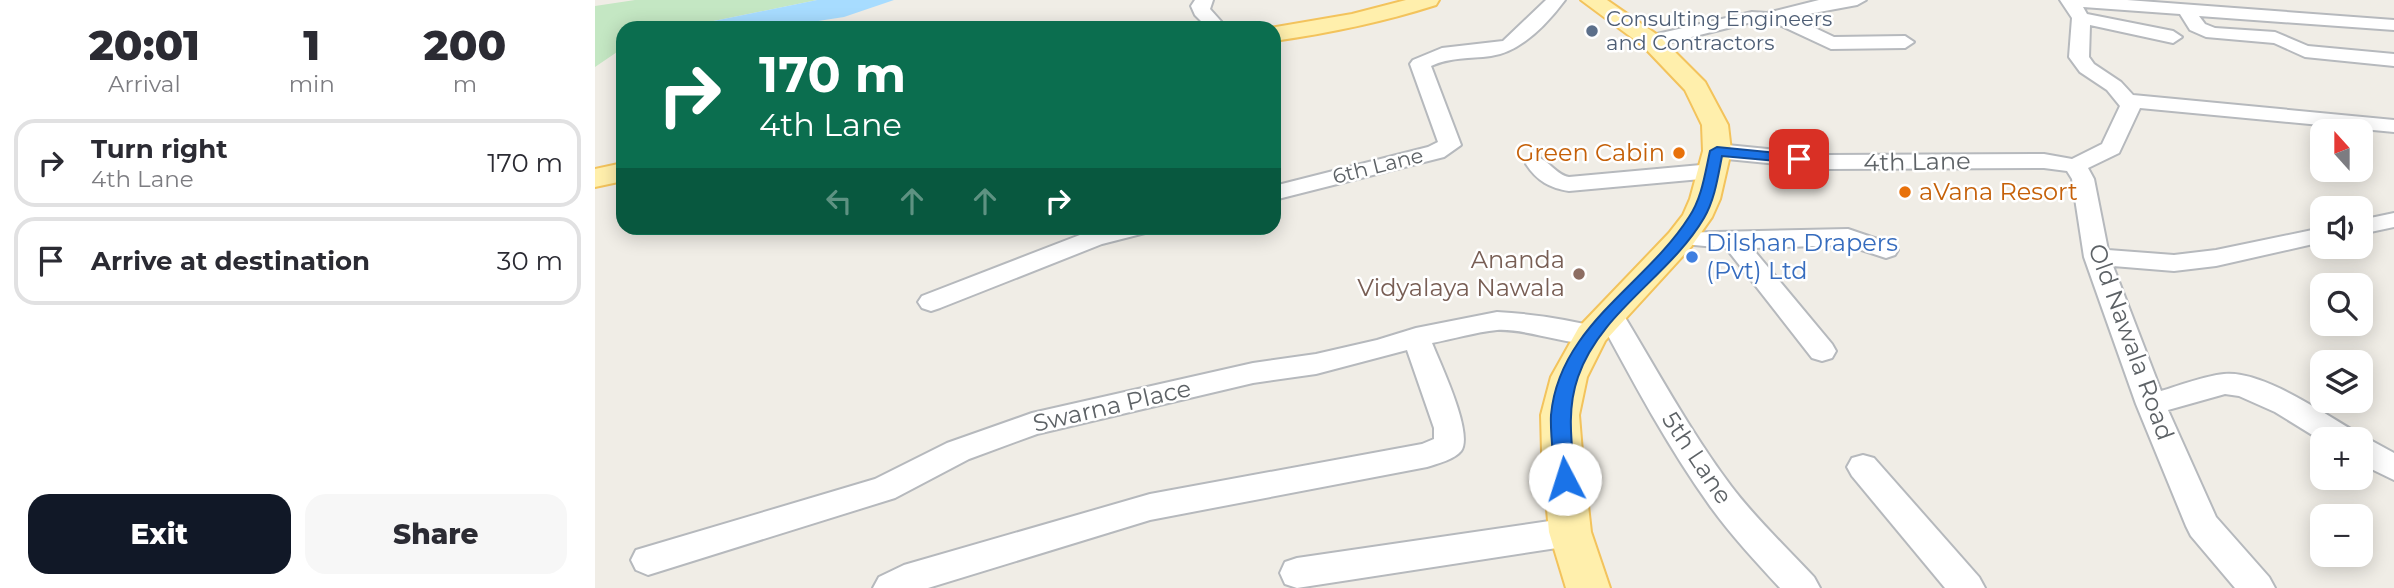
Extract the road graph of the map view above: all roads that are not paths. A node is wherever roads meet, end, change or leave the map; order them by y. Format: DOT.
graph roads {
  1 [pos="1204,0"];
  2 [pos="1428,0"];
  3 [pos="1556,0"];
  4 [pos="1592,0"];
  5 [pos="1734,0"];
  6 [pos="1857,0"];
  7 [pos="2073,6"];
  8 [pos="2186,10"];
  9 [pos="1775,16"];
  10 [pos="1752,17"];
  11 [pos="1211,21"];
  12 [pos="2394,25"];
  13 [pos="1281,33"];
  14 [pos="2173,37"];
  15 [pos="1651,41"];
  16 [pos="1905,42"];
  17 [pos="2394,60"];
  18 [pos="2128,101"];
  19 [pos="2394,126"];
  20 [pos="1714,161"];
  21 [pos="1537,164"];
  22 [pos="2074,166"];
  23 [pos="616,174"];
  24 [pos="595,178"];
  25 [pos="1281,187"];
  26 [pos="2394,220"];
  27 [pos="2373,225"];
  28 [pos="1107,235"];
  29 [pos="1682,237"];
  30 [pos="2310,238"];
  31 [pos="1733,241"];
  32 [pos="1886,250"];
  33 [pos="2097,257"];
  34 [pos="931,302"];
  35 [pos="1600,325"];
  36 [pos="1416,337"];
  37 [pos="1822,351"];
  38 [pos="2151,404"];
  39 [pos="2321,427"];
  40 [pos="2373,456"];
  41 [pos="1863,467"];
  42 [pos="2394,468"];
  43 [pos="1570,532"];
  44 [pos="648,560"];
  45 [pos="1297,573"];
  46 [pos="897,584"];
  47 [pos="1588,588"];
  48 [pos="1803,588"];
  49 [pos="1967,588"];
  50 [pos="2257,588"];
  1 -- 11 [label="street"];
  2 -- 13 [label="main road"];
  3 -- 25 [label="street, 6th Lane"];
  4 -- 15 [label="main road"];
  5 -- 10 [label="street"];
  6 -- 9 [label="street"];
  7 -- 8 [label="street"];
  7 -- 14 [label="street"];
  7 -- 18 [label="street"];
  8 -- 12 [label="street"];
  8 -- 17 [label="street"];
  9 -- 10 [label="street"];
  9 -- 16 [label="street"];
  10 -- 15 [label="street"];
  15 -- 20 [label="main road"];
  18 -- 19 [label="street"];
  18 -- 22 [label="street"];
  20 -- 21 [label="street, 4th Lane"];
  20 -- 22 [label="street, 4th Lane"];
  20 -- 29 [label="main road"];
  22 -- 33 [label="street, Old Nawala Road"];
  23 -- 24 [label="main road"];
  26 -- 27 [label="street"];
  28 -- 34 [label="street"];
  29 -- 31 [label="street"];
  29 -- 35 [label="main road"];
  30 -- 33 [label="street"];
  31 -- 32 [label="street"];
  31 -- 37 [label="street"];
  33 -- 38 [label="street, Old Nawala Road"];
  35 -- 36 [label="street, Swarna Place"];
  35 -- 43 [label="main road"];
  35 -- 48 [label="street, 5th Lane"];
  36 -- 44 [label="street, Swarna Place"];
  36 -- 46 [label="street"];
  38 -- 39 [label="street"];
  38 -- 50 [label="street, Old Nawala Road"];
  40 -- 42 [label="street"];
  41 -- 49 [label="street"];
  43 -- 45 [label="street"];
  43 -- 47 [label="main road"];
}
